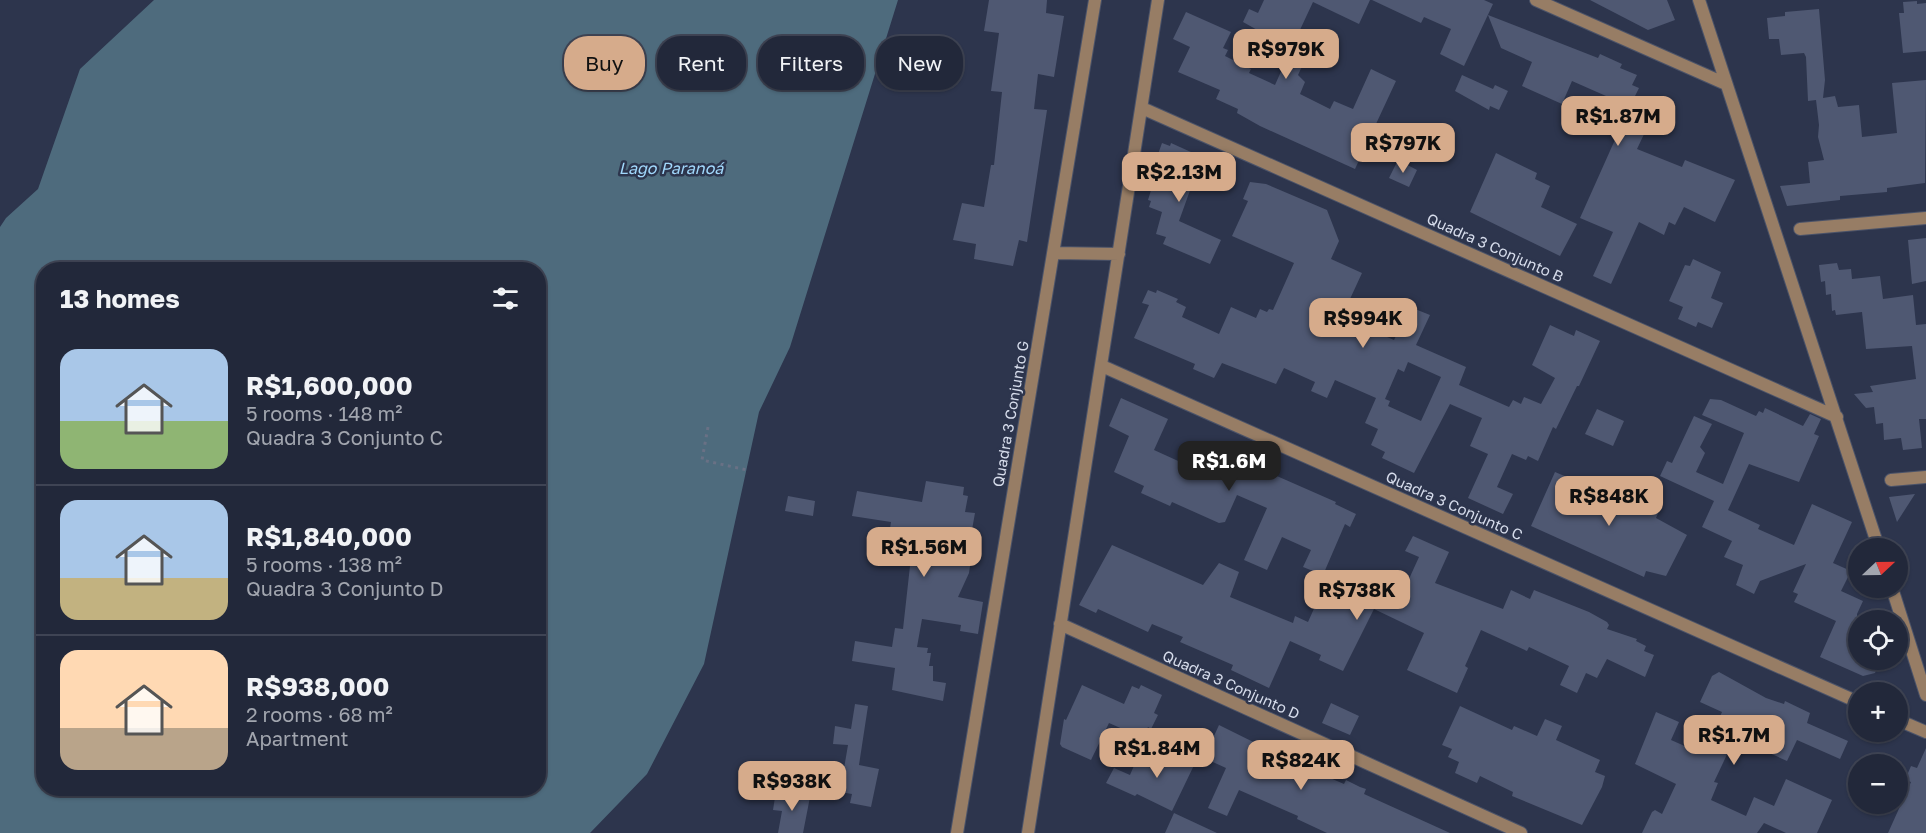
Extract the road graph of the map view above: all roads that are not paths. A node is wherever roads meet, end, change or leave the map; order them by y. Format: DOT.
graph roads {
  1 [pos="1095,0"];
  2 [pos="1158,0"];
  3 [pos="1536,0"];
  4 [pos="1699,0"];
  5 [pos="1726,84"];
  6 [pos="1142,108"];
  7 [pos="1926,218"];
  8 [pos="1800,229"];
  9 [pos="1054,253"];
  10 [pos="1119,254"];
  11 [pos="1102,366"];
  12 [pos="1837,417"];
  13 [pos="1926,477"];
  14 [pos="1891,480"];
  15 [pos="1876,538"];
  16 [pos="1895,598"];
  17 [pos="1060,624"];
  18 [pos="1926,695"];
  19 [pos="1848,698"];
  20 [pos="1908,724"];
  21 [pos="1926,732"];
  22 [pos="957,833"];
  23 [pos="1028,833"];
  24 [pos="1521,833"];
  1 -- 9 [label="street, Quadra 3 Conjunto G"];
  2 -- 6 [label="street"];
  3 -- 5 [label="street"];
  4 -- 5 [label="street"];
  5 -- 12 [label="street"];
  6 -- 10 [label="street"];
  6 -- 12 [label="street, Quadra 3 Conjunto B"];
  7 -- 8 [label="street"];
  9 -- 10 [label="street"];
  9 -- 22 [label="street, Quadra 3 Conjunto G"];
  10 -- 11 [label="street"];
  11 -- 17 [label="street"];
  11 -- 19 [label="street, Quadra 3 Conjunto C"];
  12 -- 15 [label="street"];
  13 -- 14 [label="street"];
  16 -- 18 [label="street"];
  17 -- 23 [label="street"];
  17 -- 24 [label="street, Quadra 3 Conjunto D"];
  20 -- 21 [label="street"];
}
